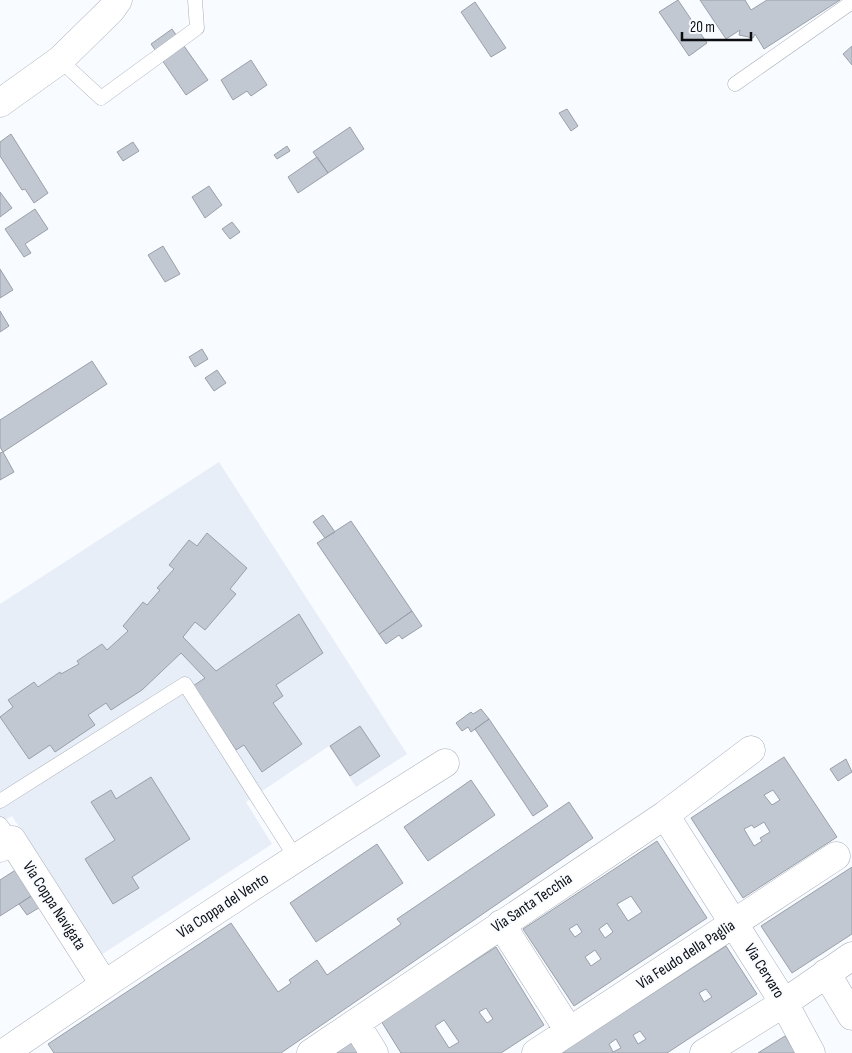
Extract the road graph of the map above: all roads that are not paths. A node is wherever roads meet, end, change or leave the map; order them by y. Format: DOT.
graph roads {
  1 [pos="118,0"];
  2 [pos="195,0"];
  3 [pos="852,2"];
  4 [pos="60,60"];
  5 [pos="735,84"];
  6 [pos="0,103"];
  7 [pos="751,750"];
  8 [pos="445,763"];
  9 [pos="0,801"];
  10 [pos="665,815"];
  11 [pos="4,837"];
  12 [pos="836,856"];
  13 [pos="296,858"];
  14 [pos="501,924"];
  15 [pos="734,924"];
  16 [pos="852,956"];
  17 [pos="826,973"];
  18 [pos="104,984"];
  19 [pos="784,1003"];
  20 [pos="852,1016"];
  21 [pos="356,1024"];
  22 [pos="569,1031"];
  23 [pos="4,1053"];
  24 [pos="311,1053"];
  25 [pos="374,1053"];
  26 [pos="536,1053"];
  27 [pos="704,1053"];
  28 [pos="811,1053"];
  1 -- 4 [label="street"];
  2 -- 4 [label="lane"];
  3 -- 5 [label="lane"];
  4 -- 6 [label="street"];
  7 -- 10 [label="street, Via Santa Tecchia"];
  8 -- 13 [label="street, Via Coppa del Vento"];
  9 -- 13 [label="lane"];
  10 -- 14 [label="street, Via Santa Tecchia"];
  10 -- 15 [label="street, Via Cervaro"];
  11 -- 18 [label="street, Via Coppa Navigata"];
  12 -- 15 [label="street, Via Feudo della Paglia"];
  13 -- 18 [label="street, Via Coppa del Vento"];
  14 -- 21 [label="street, Via Santa Tecchia"];
  14 -- 22 [label="street"];
  15 -- 19 [label="street, Via Cervaro"];
  15 -- 22 [label="street, Via Feudo della Paglia"];
  16 -- 17 [label="street"];
  17 -- 19 [label="street"];
  17 -- 20 [label="street"];
  18 -- 23 [label="street, Via Coppa del Vento"];
  19 -- 27 [label="street"];
  19 -- 28 [label="street, Via Cervaro"];
  21 -- 24 [label="street, Via Santa Tecchia"];
  21 -- 25 [label="street"];
  22 -- 26 [label="street, Via Feudo della Paglia"];
}
